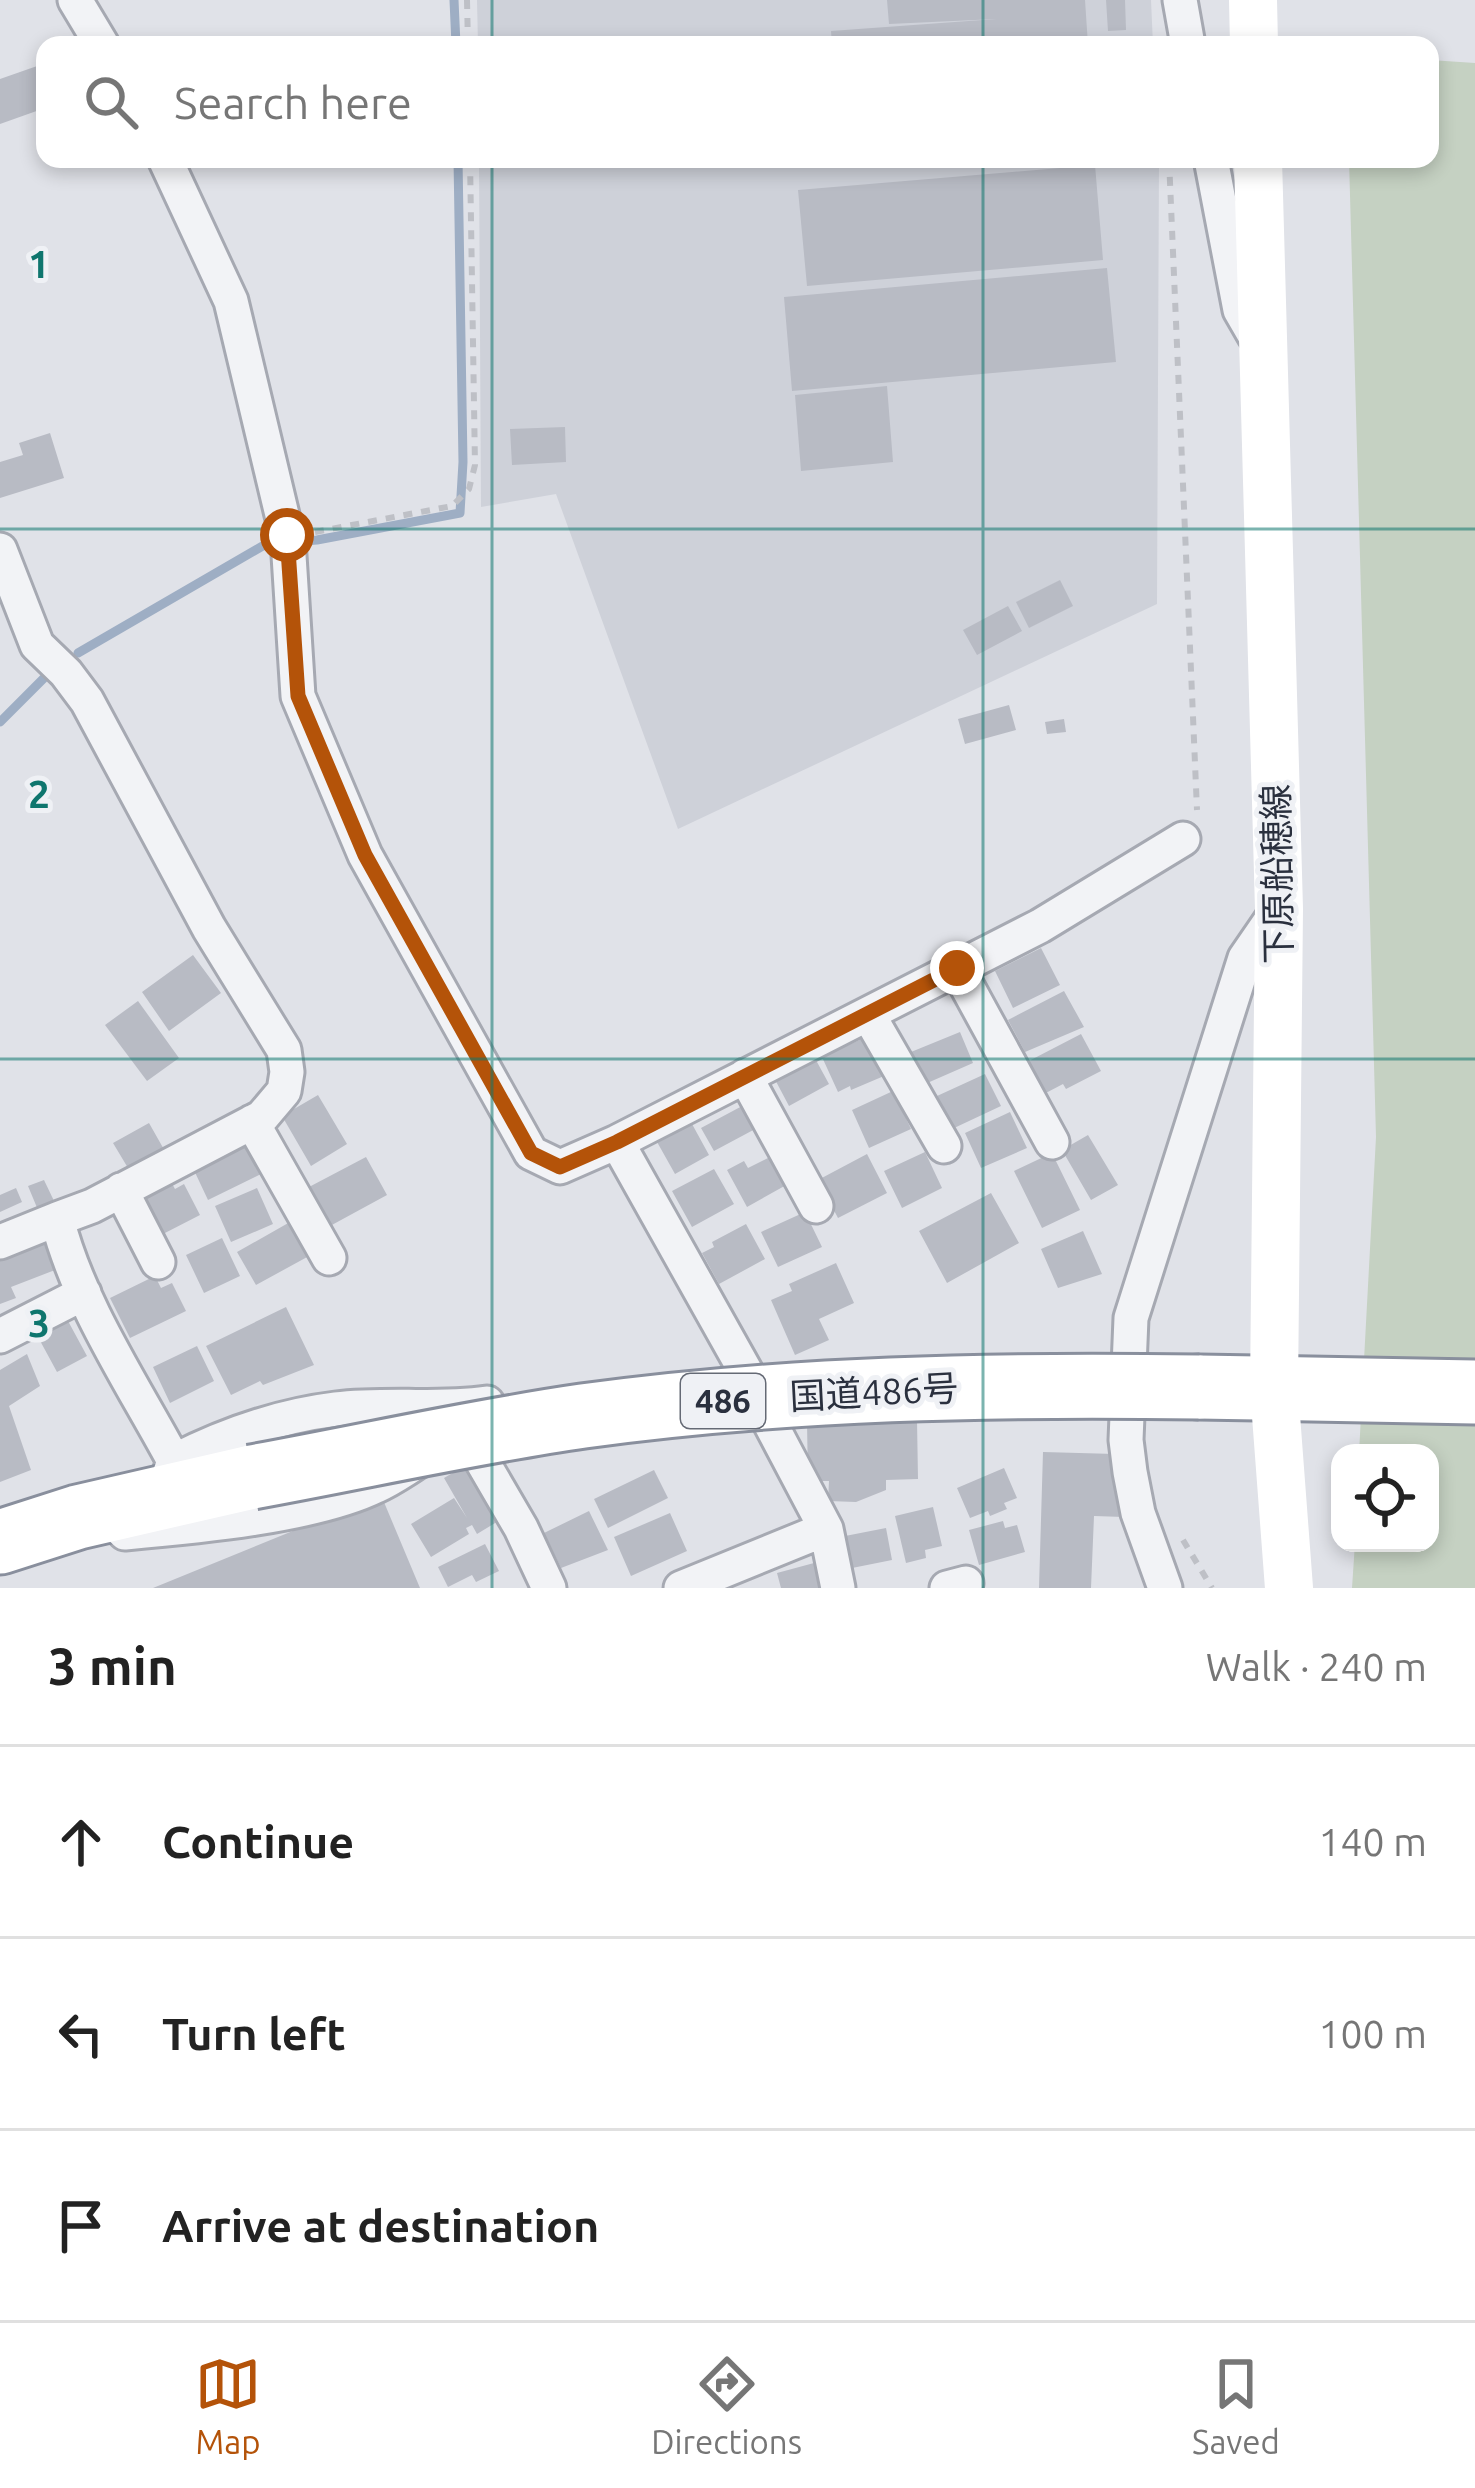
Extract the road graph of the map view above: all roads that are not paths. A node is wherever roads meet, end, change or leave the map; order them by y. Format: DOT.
graph roads {
  1 [pos="75,0"];
  2 [pos="1180,0"];
  3 [pos="1252,0"];
  4 [pos="96,36"];
  5 [pos="1186,36"];
  6 [pos="1254,36"];
  7 [pos="169,168"];
  8 [pos="1212,168"];
  9 [pos="1258,168"];
  10 [pos="1265,355"];
  11 [pos="0,550"];
  12 [pos="1183,839"];
  13 [pos="1279,909"];
  14 [pos="957,968"];
  15 [pos="868,1014"];
  16 [pos="745,1076"];
  17 [pos="252,1122"];
  18 [pos="617,1142"];
  19 [pos="1052,1142"];
  20 [pos="944,1145"];
  21 [pos="121,1190"];
  22 [pos="816,1206"];
  23 [pos="57,1220"];
  24 [pos="0,1242"];
  25 [pos="329,1258"];
  26 [pos="158,1262"];
  27 [pos="84,1293"];
  28 [pos="0,1336"];
  29 [pos="1129,1362"];
  30 [pos="748,1375"];
  31 [pos="1298,1390"];
  32 [pos="1475,1392"];
  33 [pos="443,1408"];
  34 [pos="768,1419"];
  35 [pos="147,1490"];
  36 [pos="826,1529"];
  37 [pos="0,1542"];
  38 [pos="549,1588"];
  39 [pos="681,1588"];
  40 [pos="838,1588"];
  41 [pos="1165,1588"];
  42 [pos="1289,1588"];
  1 -- 4 [label="street"];
  2 -- 5 [label="street"];
  3 -- 6 [label="main road"];
  7 -- 18 [label="street"];
  8 -- 10 [label="street"];
  9 -- 10 [label="main road, 下原船穂線"];
  10 -- 13 [label="main road, 下原船穂線"];
  11 -- 17 [label="street"];
  12 -- 14 [label="street"];
  13 -- 29 [label="street"];
  13 -- 31 [label="main road, 下原船穂線"];
  14 -- 15 [label="street"];
  14 -- 19 [label="street"];
  15 -- 16 [label="street"];
  15 -- 20 [label="street"];
  16 -- 18 [label="street"];
  16 -- 22 [label="street"];
  17 -- 21 [label="street"];
  17 -- 25 [label="street"];
  18 -- 30 [label="street"];
  21 -- 23 [label="street"];
  21 -- 26 [label="street"];
  23 -- 24 [label="street"];
  23 -- 27 [label="street"];
  27 -- 28 [label="street"];
  27 -- 35 [label="street"];
  29 -- 30 [label="street"];
  29 -- 41 [label="street"];
  30 -- 33 [label="street"];
  31 -- 32 [label="highway, 国道486号 / 486"];
  31 -- 35 [label="highway, 国道486号 / 486, bridge"];
  31 -- 42 [label="main road, 下原船穂線"];
  33 -- 35 [label="street"];
  33 -- 35 [label="street"];
  33 -- 38 [label="street"];
  34 -- 36 [label="street"];
  35 -- 37 [label="highway, 国道486号 / 486"];
  36 -- 39 [label="street"];
  36 -- 40 [label="street"];
}
